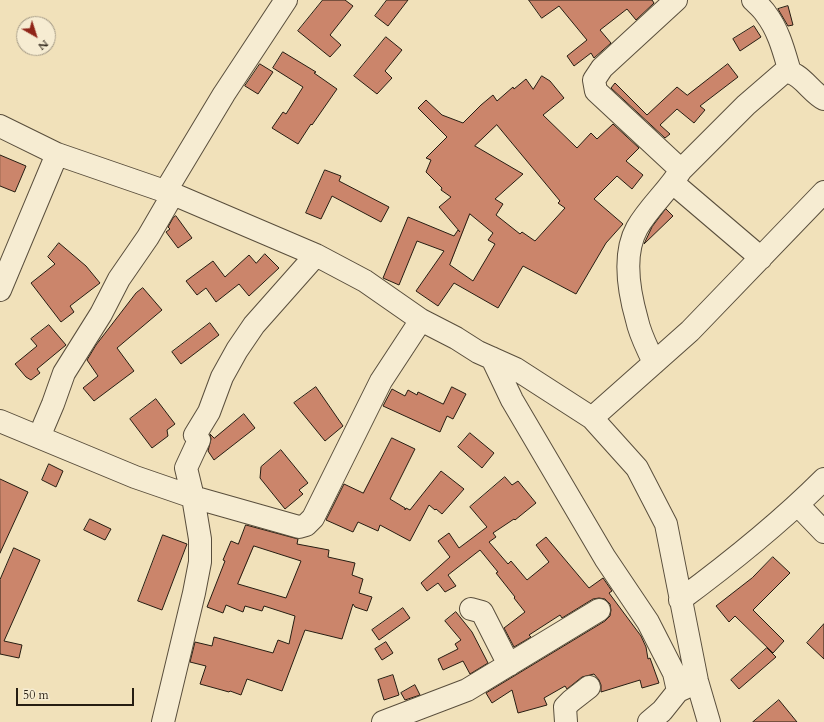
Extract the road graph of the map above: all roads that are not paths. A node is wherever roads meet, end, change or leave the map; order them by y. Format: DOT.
graph roads {
  1 [pos="286,0"];
  2 [pos="676,0"];
  3 [pos="753,0"];
  4 [pos="790,72"];
  5 [pos="824,99"];
  6 [pos="0,126"];
  7 [pos="57,154"];
  8 [pos="677,176"];
  9 [pos="169,193"];
  10 [pos="822,200"];
  11 [pos="316,255"];
  12 [pos="761,258"];
  13 [pos="0,290"];
  14 [pos="421,320"];
  15 [pos="492,358"];
  16 [pos="654,363"];
  17 [pos="592,418"];
  18 [pos="0,421"];
  19 [pos="39,437"];
  20 [pos="824,479"];
  21 [pos="193,497"];
  22 [pos="798,505"];
  23 [pos="824,532"];
  24 [pos="680,600"];
  25 [pos="471,609"];
  26 [pos="599,610"];
  27 [pos="509,665"];
  28 [pos="698,681"];
  29 [pos="589,687"];
  30 [pos="678,692"];
  31 [pos="163,722"];
  32 [pos="383,722"];
  33 [pos="566,722"];
  34 [pos="649,722"];
  35 [pos="709,722"];
  1 -- 9 [label="street"];
  2 -- 8 [label="street"];
  3 -- 4 [label="street"];
  4 -- 5 [label="street"];
  4 -- 8 [label="street"];
  6 -- 7 [label="street"];
  7 -- 9 [label="street"];
  7 -- 13 [label="street"];
  8 -- 12 [label="street"];
  8 -- 16 [label="street"];
  9 -- 11 [label="street"];
  9 -- 19 [label="street"];
  10 -- 12 [label="street"];
  11 -- 14 [label="street"];
  11 -- 21 [label="street"];
  12 -- 16 [label="street"];
  14 -- 15 [label="street"];
  14 -- 21 [label="street"];
  15 -- 17 [label="street"];
  15 -- 30 [label="street"];
  16 -- 17 [label="street"];
  17 -- 24 [label="street"];
  18 -- 19 [label="street"];
  19 -- 21 [label="street"];
  20 -- 22 [label="street"];
  21 -- 31 [label="street"];
  22 -- 23 [label="street"];
  22 -- 24 [label="street"];
  24 -- 28 [label="street"];
  25 -- 27 [label="street"];
  26 -- 27 [label="street"];
  27 -- 32 [label="street"];
  28 -- 30 [label="street"];
  28 -- 35 [label="street"];
  29 -- 33 [label="street"];
  30 -- 34 [label="street"];
}
